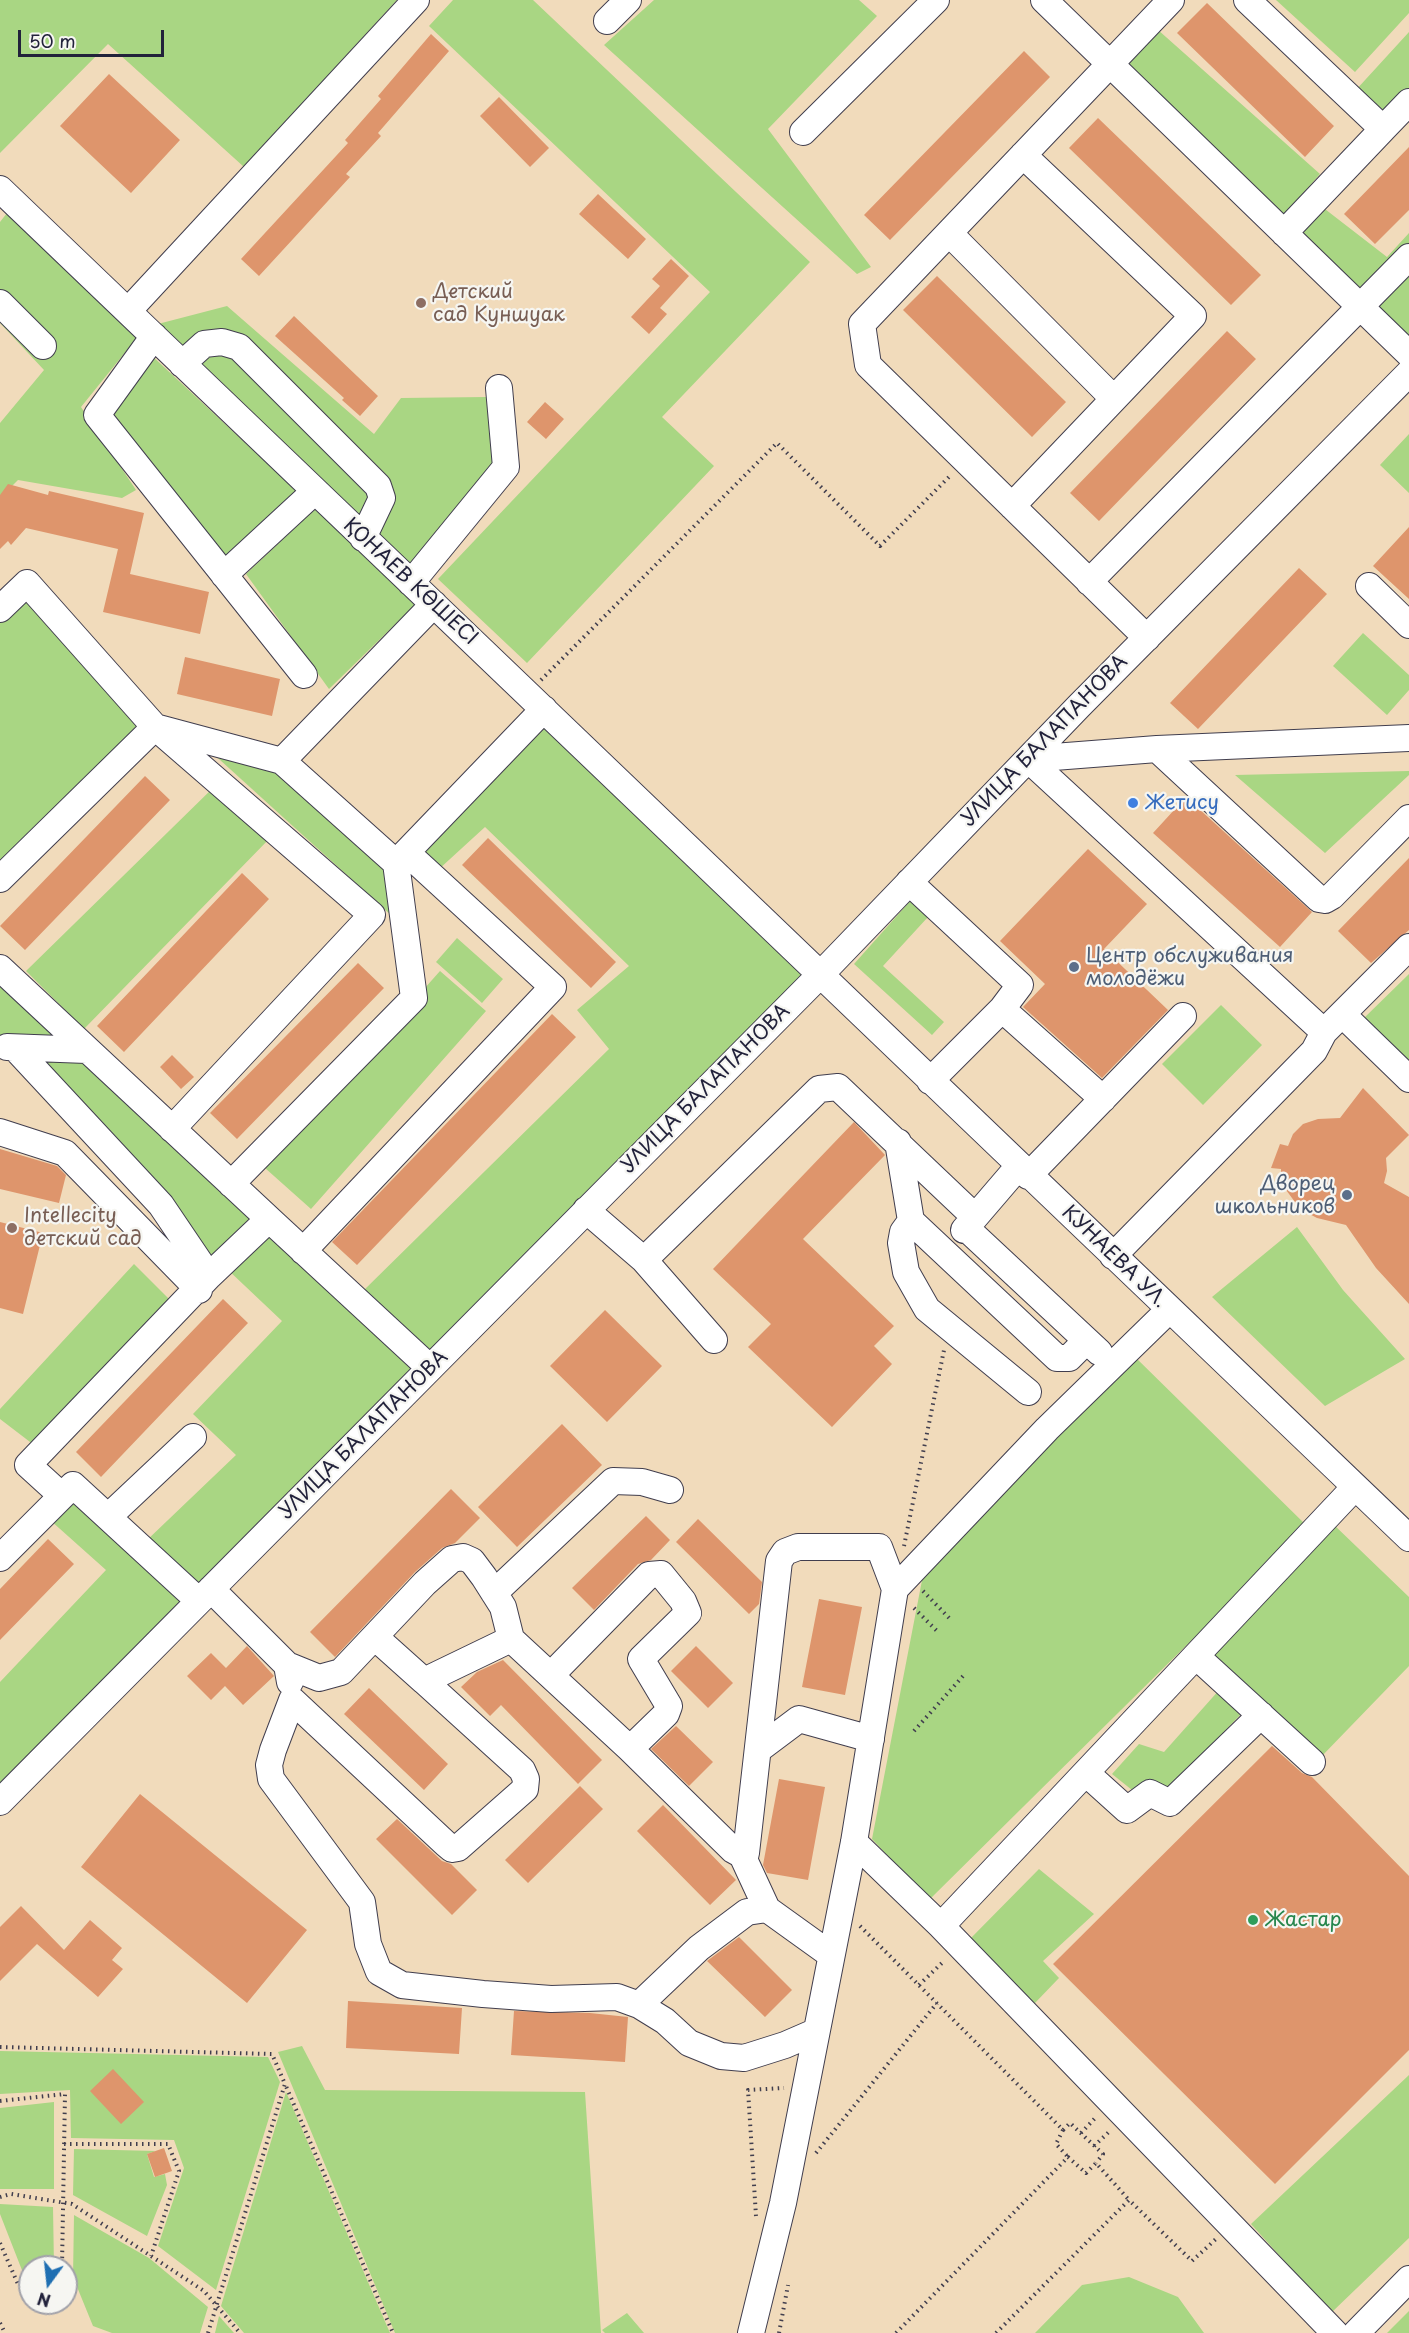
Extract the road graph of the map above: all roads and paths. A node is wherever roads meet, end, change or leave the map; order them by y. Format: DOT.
graph roads {
  1 [pos="416,0"];
  2 [pos="628,0"];
  3 [pos="936,0"];
  4 [pos="1044,0"];
  5 [pos="1171,0"];
  6 [pos="1247,0"];
  7 [pos="607,21"];
  8 [pos="1110,64"];
  9 [pos="1409,102"];
  10 [pos="1383,129"];
  11 [pos="803,132"];
  12 [pos="1023,155"];
  13 [pos="0,189"];
  14 [pos="949,233"];
  15 [pos="1284,233"];
  16 [pos="1409,257"];
  17 [pos="0,303"];
  18 [pos="1359,305"];
  19 [pos="128,311"];
  20 [pos="154,336"];
  21 [pos="43,346"];
  22 [pos="1409,354"];
  23 [pos="182,364"];
  24 [pos="1409,373"];
  25 [pos="499,388"];
  26 [pos="1114,399"];
  27 [pos="965,461"];
  28 [pos="315,491"];
  29 [pos="1012,506"];
  30 [pos="363,538"];
  31 [pos="224,575"];
  32 [pos="1089,582"];
  33 [pos="411,583"];
  34 [pos="1369,586"];
  35 [pos="434,604"];
  36 [pos="0,609"];
  37 [pos="1409,625"];
  38 [pos="1147,638"];
  39 [pos="304,675"];
  40 [pos="535,701"];
  41 [pos="155,727"];
  42 [pos="1409,738"];
  43 [pos="1157,749"];
  44 [pos="1028,759"];
  45 [pos="282,761"];
  46 [pos="1409,818"];
  47 [pos="402,858"];
  48 [pos="0,879"];
  49 [pos="909,882"];
  50 [pos="1409,947"];
  51 [pos="0,968"];
  52 [pos="820,975"];
  53 [pos="1002,1009"];
  54 [pos="1342,1014"];
  55 [pos="1183,1016"];
  56 [pos="1324,1032"];
  57 [pos="7,1047"];
  58 [pos="87,1050"];
  59 [pos="1409,1079"];
  60 [pos="930,1081"];
  61 [pos="1103,1099"];
  62 [pos="172,1129"];
  63 [pos="0,1132"];
  64 [pos="898,1142"];
  65 [pos="1023,1171"];
  66 [pos="231,1184"];
  67 [pos="586,1210"];
  68 [pos="269,1219"];
  69 [pos="911,1221"];
  70 [pos="970,1222"];
  71 [pos="303,1251"];
  72 [pos="945,1252"];
  73 [pos="1113,1256"];
  74 [pos="644,1260"];
  75 [pos="204,1283"];
  76 [pos="1169,1310"];
  77 [pos="949,1329"];
  78 [pos="714,1340"];
  79 [pos="1086,1341"];
  80 [pos="1112,1365"];
  81 [pos="430,1368"];
  82 [pos="1028,1392"];
  83 [pos="193,1437"];
  84 [pos="1355,1487"];
  85 [pos="670,1490"];
  86 [pos="62,1496"];
  87 [pos="108,1517"];
  88 [pos="1409,1538"];
  89 [pos="4,1546"];
  90 [pos="902,1574"];
  91 [pos="494,1593"];
  92 [pos="205,1595"];
  93 [pos="952,1621"];
  94 [pos="939,1633"];
  95 [pos="376,1638"];
  96 [pos="511,1639"];
  97 [pos="1196,1656"];
  98 [pos="287,1665"];
  99 [pos="964,1675"];
  100 [pos="551,1676"];
  101 [pos="424,1681"];
  102 [pos="292,1700"];
  103 [pos="1260,1715"];
  104 [pos="914,1731"];
  105 [pos="871,1739"];
  106 [pos="630,1749"];
  107 [pos="759,1749"];
  108 [pos="1312,1762"];
  109 [pos="1086,1773"];
  110 [pos="0,1802"];
  111 [pos="854,1842"];
  112 [pos="742,1855"];
  113 [pos="841,1907"];
  114 [pos="767,1908"];
  115 [pos="941,1926"];
  116 [pos="959,1945"];
  117 [pos="831,1955"];
  118 [pos="919,1986"];
  119 [pos="937,2003"];
  120 [pos="639,2005"];
  121 [pos="815,2032"];
  122 [pos="0,2047"];
  123 [pos="285,2084"];
  124 [pos="784,2088"];
  125 [pos="0,2101"];
  126 [pos="1063,2130"];
  127 [pos="64,2144"];
  128 [pos="1068,2157"];
  129 [pos="812,2159"];
  130 [pos="1096,2163"];
  131 [pos="0,2197"];
  132 [pos="1129,2200"];
  133 [pos="63,2203"];
  134 [pos="757,2226"];
  135 [pos="1231,2226"];
  136 [pos="0,2243"];
  137 [pos="62,2255"];
  138 [pos="151,2256"];
  139 [pos="1409,2279"];
  140 [pos="18,2284"];
  141 [pos="217,2306"];
  142 [pos="0,2323"];
  143 [pos="5,2333"];
  144 [pos="208,2333"];
  145 [pos="240,2333"];
  146 [pos="393,2333"];
  147 [pos="751,2333"];
  148 [pos="896,2333"];
  149 [pos="996,2333"];
  150 [pos="1335,2333"];
  151 [pos="1356,2333"];
  1 -- 19 [label="street"];
  2 -- 7 [label="street"];
  3 -- 11 [label="street"];
  4 -- 8 [label="street"];
  5 -- 8 [label="street"];
  6 -- 10 [label="street"];
  8 -- 12 [label="street"];
  8 -- 15 [label="street"];
  9 -- 10 [label="street"];
  10 -- 15 [label="street"];
  12 -- 14 [label="street"];
  12 -- 26 [label="street"];
  13 -- 19 [label="street, ҚОНАЕВ КӨШЕСІ"];
  14 -- 26 [label="street"];
  14 -- 27 [label="street"];
  15 -- 18 [label="street"];
  16 -- 18 [label="street"];
  17 -- 21 [label="street"];
  18 -- 22 [label="street"];
  18 -- 32 [label="street"];
  19 -- 20 [label="street, ҚОНАЕВ КӨШЕСІ"];
  20 -- 23 [label="street, ҚОНАЕВ КӨШЕСІ"];
  20 -- 31 [label="street"];
  23 -- 28 [label="street, ҚОНАЕВ КӨШЕСІ"];
  23 -- 30 [label="street"];
  24 -- 38 [label="street, УЛИЦА БАЛАПАНОВА"];
  25 -- 33 [label="street"];
  26 -- 29 [label="street"];
  27 -- 29 [label="street"];
  27 -- 40 [label="path"];
  28 -- 30 [label="street, ҚОНАЕВ КӨШЕСІ"];
  28 -- 31 [label="street"];
  29 -- 32 [label="street"];
  30 -- 33 [label="street, ҚОНАЕВ КӨШЕСІ"];
  31 -- 39 [label="street"];
  32 -- 38 [label="street"];
  33 -- 35 [label="street, ҚОНАЕВ КӨШЕСІ"];
  34 -- 37 [label="street"];
  35 -- 40 [label="street, ҚОНАЕВ КӨШЕСІ"];
  35 -- 45 [label="street"];
  36 -- 41 [label="street"];
  38 -- 44 [label="street, УЛИЦА БАЛАПАНОВА"];
  40 -- 47 [label="street"];
  40 -- 52 [label="street, ҚОНАЕВ КӨШЕСІ"];
  41 -- 45 [label="street"];
  41 -- 48 [label="street"];
  41 -- 62 [label="street"];
  42 -- 43 [label="street"];
  43 -- 44 [label="street"];
  43 -- 46 [label="street"];
  44 -- 49 [label="street, УЛИЦА БАЛАПАНОВА"];
  44 -- 56 [label="street"];
  45 -- 47 [label="street"];
  47 -- 66 [label="street"];
  47 -- 71 [label="street"];
  49 -- 52 [label="street, УЛИЦА БАЛАПАНОВА"];
  49 -- 53 [label="street"];
  50 -- 54 [label="street"];
  51 -- 58 [label="street"];
  52 -- 60 [label="street, КУНАЕВА УЛ."];
  52 -- 67 [label="street, УЛИЦА БАЛАПАНОВА"];
  53 -- 60 [label="street"];
  53 -- 61 [label="street"];
  54 -- 56 [label="street"];
  54 -- 59 [label="street"];
  55 -- 61 [label="street"];
  56 -- 73 [label="street"];
  57 -- 58 [label="street"];
  57 -- 75 [label="street"];
  58 -- 62 [label="street"];
  60 -- 65 [label="street, КУНАЕВА УЛ."];
  61 -- 65 [label="street"];
  62 -- 66 [label="street"];
  63 -- 75 [label="street"];
  64 -- 69 [label="street"];
  64 -- 70 [label="street"];
  64 -- 74 [label="street"];
  65 -- 70 [label="street"];
  65 -- 73 [label="street, КУНАЕВА УЛ."];
  66 -- 68 [label="street"];
  67 -- 74 [label="street"];
  67 -- 81 [label="street, УЛИЦА БАЛАПАНОВА"];
  68 -- 71 [label="street"];
  68 -- 75 [label="street"];
  69 -- 72 [label="street"];
  69 -- 77 [label="street"];
  70 -- 72 [label="street"];
  70 -- 79 [label="street"];
  71 -- 81 [label="street"];
  72 -- 79 [label="street"];
  73 -- 76 [label="street, КУНАЕВА УЛ."];
  74 -- 78 [label="street"];
  75 -- 86 [label="street"];
  76 -- 80 [label="street"];
  76 -- 84 [label="street, КУНАЕВА УЛ."];
  77 -- 82 [label="street"];
  77 -- 90 [label="path"];
  79 -- 80 [label="street"];
  80 -- 90 [label="street"];
  81 -- 92 [label="street, УЛИЦА БАЛАПАНОВА"];
  83 -- 87 [label="street"];
  84 -- 88 [label="street, КУНАЕВА УЛ."];
  84 -- 97 [label="street"];
  85 -- 91 [label="street"];
  86 -- 87 [label="street"];
  86 -- 89 [label="street"];
  87 -- 92 [label="street"];
  90 -- 93 [label="path"];
  90 -- 94 [label="path"];
  90 -- 105 [label="street"];
  90 -- 107 [label="street"];
  91 -- 95 [label="street"];
  91 -- 96 [label="street"];
  92 -- 98 [label="street"];
  92 -- 110 [label="street, УЛИЦА БАЛАПАНОВА"];
  95 -- 98 [label="street"];
  95 -- 101 [label="street"];
  96 -- 100 [label="street"];
  96 -- 101 [label="street"];
  97 -- 103 [label="street"];
  97 -- 109 [label="street"];
  98 -- 102 [label="street"];
  99 -- 104 [label="path"];
  100 -- 106 [label="street"];
  100 -- 106 [label="street"];
  101 -- 102 [label="street"];
  102 -- 120 [label="street"];
  103 -- 108 [label="street"];
  103 -- 109 [label="street"];
  105 -- 107 [label="street"];
  105 -- 111 [label="street"];
  106 -- 112 [label="street"];
  107 -- 112 [label="street"];
  109 -- 115 [label="street"];
  111 -- 113 [label="street"];
  111 -- 115 [label="street"];
  112 -- 114 [label="street"];
  113 -- 117 [label="street"];
  113 -- 118 [label="path"];
  114 -- 117 [label="street"];
  114 -- 120 [label="street"];
  115 -- 116 [label="street"];
  116 -- 118 [label="path"];
  116 -- 135 [label="street"];
  117 -- 121 [label="street"];
  118 -- 119 [label="path"];
  119 -- 126 [label="path"];
  119 -- 129 [label="path"];
  120 -- 121 [label="street"];
  121 -- 147 [label="street"];
  122 -- 123 [label="path"];
  123 -- 141 [label="path"];
  123 -- 146 [label="path"];
  124 -- 134 [label="path"];
  125 -- 127 [label="path"];
  126 -- 128 [label="path"];
  126 -- 130 [label="path"];
  127 -- 133 [label="path"];
  127 -- 138 [label="path"];
  128 -- 130 [label="path"];
  128 -- 148 [label="path"];
  130 -- 132 [label="path"];
  131 -- 133 [label="path"];
  132 -- 135 [label="path"];
  132 -- 149 [label="path"];
  133 -- 137 [label="path"];
  133 -- 138 [label="path"];
  135 -- 150 [label="street"];
  136 -- 140 [label="path"];
  138 -- 141 [label="path"];
  139 -- 151 [label="street"];
  141 -- 144 [label="path"];
  141 -- 145 [label="path"];
  142 -- 143 [label="path"];
}
